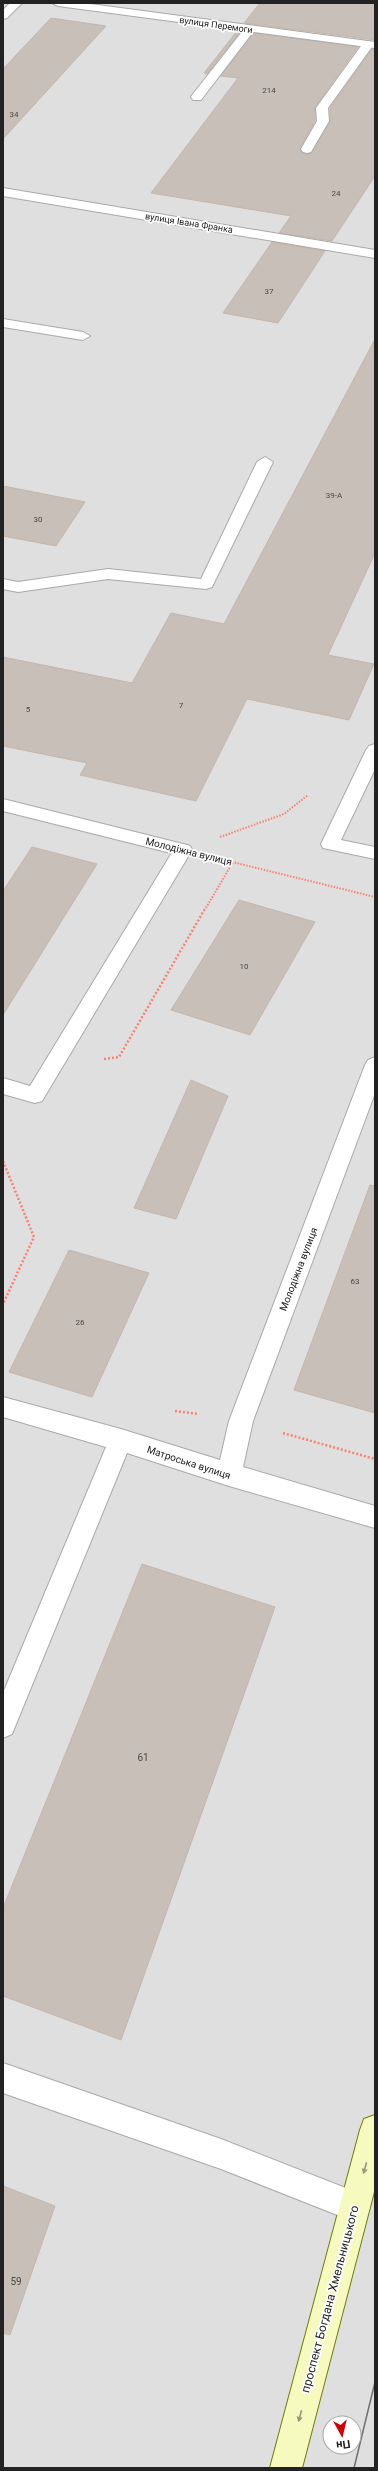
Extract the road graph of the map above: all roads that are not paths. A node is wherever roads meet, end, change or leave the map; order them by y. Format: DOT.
graph roads {
  1 [pos="16,3"];
  2 [pos="58,3"];
  3 [pos="3,16"];
  4 [pos="249,30"];
  5 [pos="371,44"];
  6 [pos="197,97"];
  7 [pos="307,149"];
  8 [pos="3,192"];
  9 [pos="375,254"];
  10 [pos="3,323"];
  11 [pos="82,336"];
  12 [pos="265,462"];
  13 [pos="3,584"];
  14 [pos="375,750"];
  15 [pos="3,805"];
  16 [pos="375,854"];
  17 [pos="375,1065"];
  18 [pos="3,1086"];
  19 [pos="3,1407"];
  20 [pos="121,1439"];
  21 [pos="229,1475"];
  22 [pos="375,1517"];
  23 [pos="3,1725"];
  24 [pos="3,2078"];
  25 [pos="375,2130"];
  26 [pos="355,2207"];
  27 [pos="286,2468"];
  1 -- 3 [label="street"];
  2 -- 4 [label="street, вулиця Перемоги"];
  4 -- 5 [label="street, вулиця Перемоги"];
  4 -- 6 [label="street"];
  5 -- 7 [label="street"];
  8 -- 9 [label="street, вулиця Івана Франка"];
  10 -- 11 [label="street"];
  12 -- 13 [label="street"];
  14 -- 16 [label="street"];
  15 -- 18 [label="street, Молодіжна вулиця"];
  17 -- 21 [label="street, Молодіжна вулиця"];
  19 -- 20 [label="street, Матроська вулиця"];
  20 -- 21 [label="street, Матроська вулиця"];
  20 -- 23 [label="street"];
  21 -- 22 [label="street, Матроська вулиця"];
  24 -- 26 [label="street"];
  25 -- 26 [label="main road, проспект Богдана Хмельницького, one-way"];
  26 -- 27 [label="main road, проспект Богдана Хмельницького, one-way"];
}
